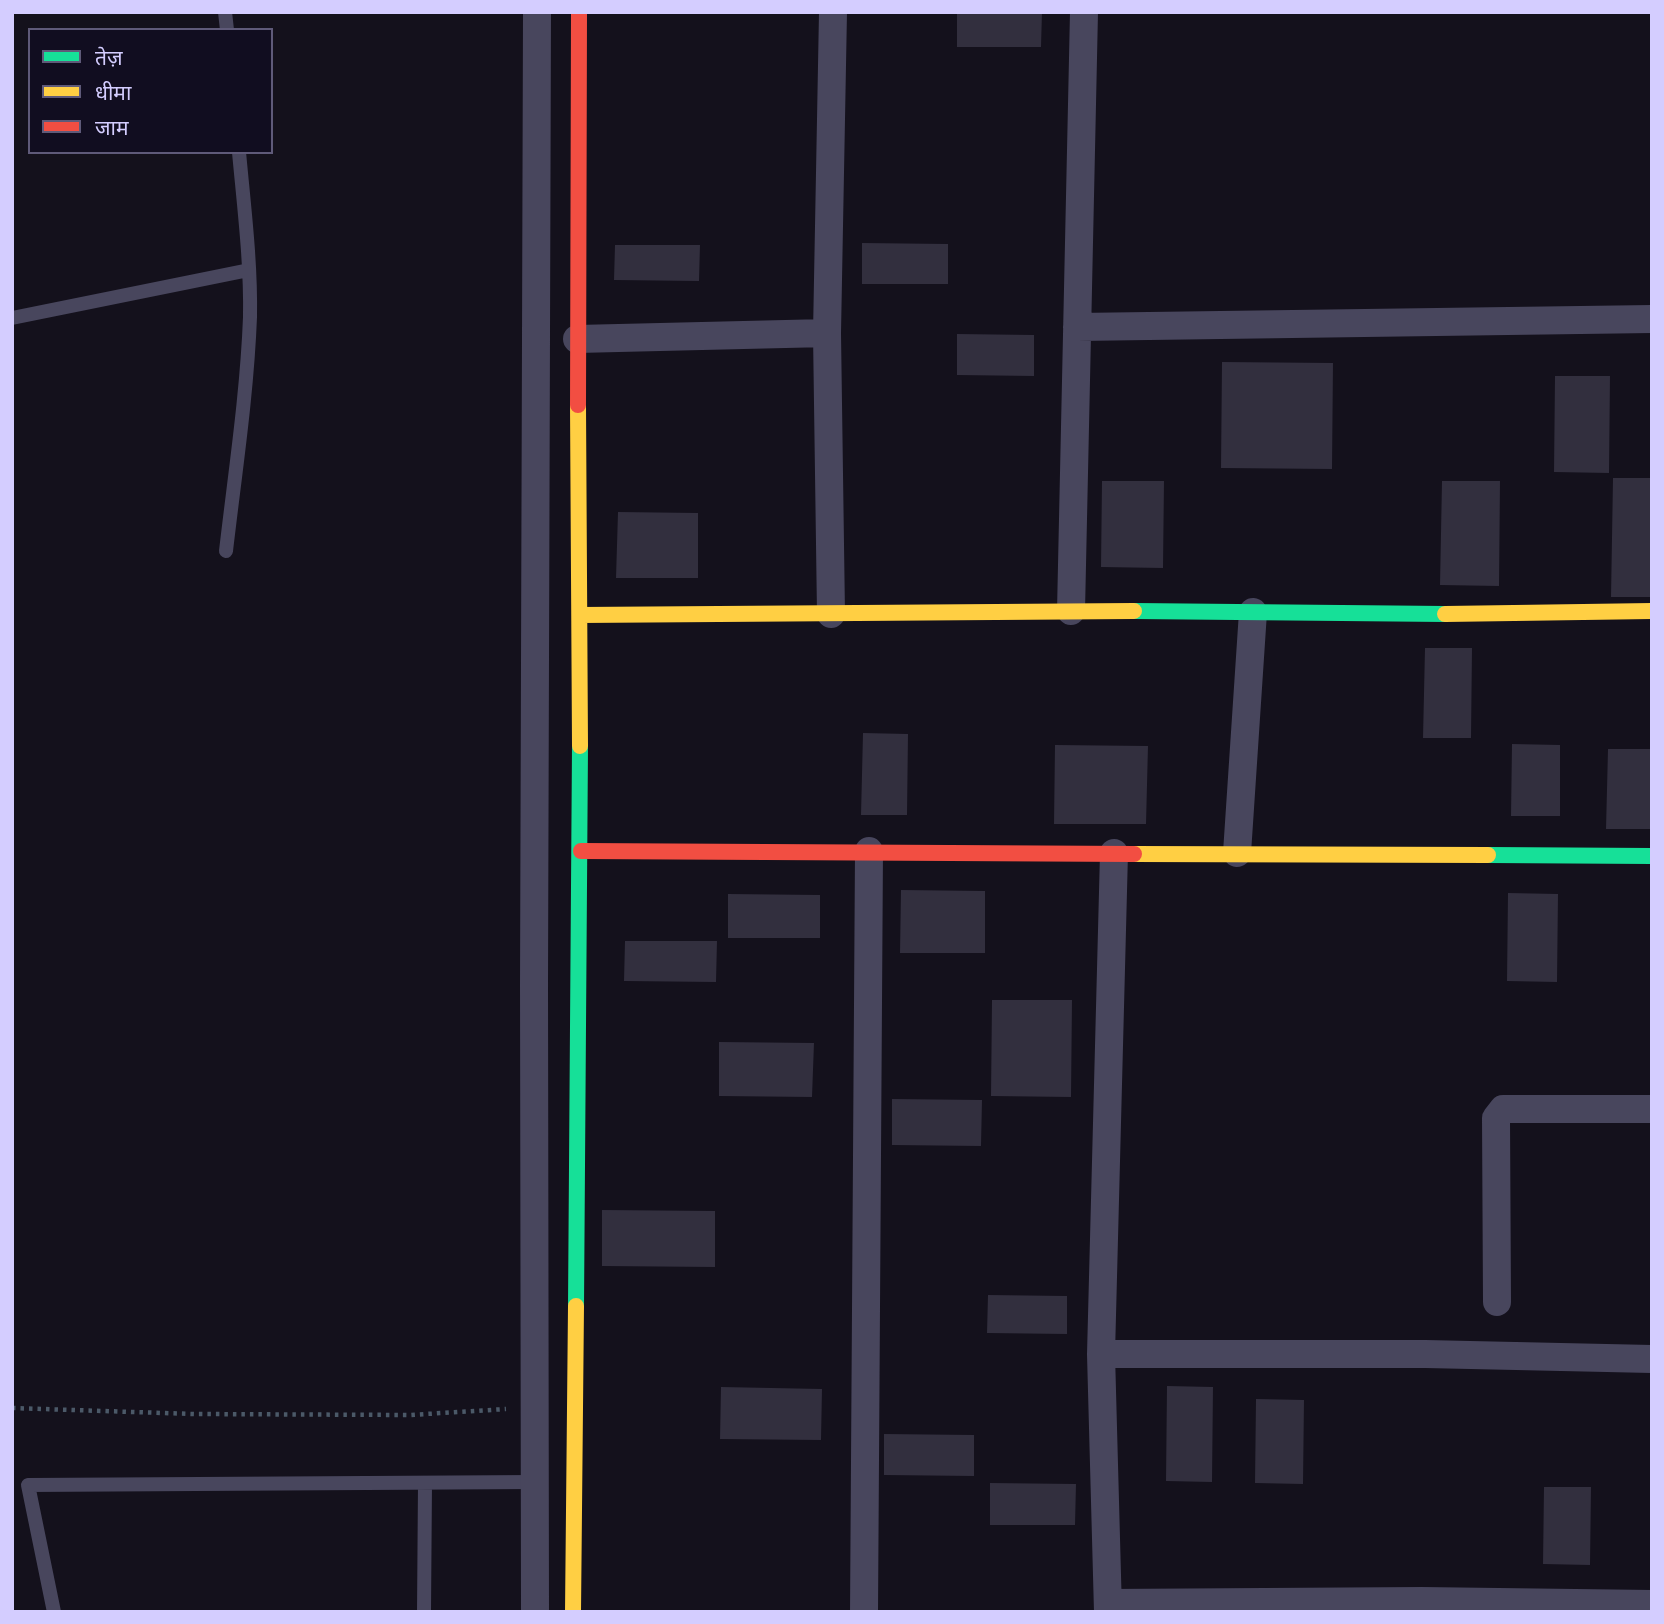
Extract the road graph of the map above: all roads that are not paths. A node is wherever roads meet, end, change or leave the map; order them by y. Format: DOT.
graph roads {
  1 [pos="537,12"];
  2 [pos="579,12"];
  3 [pos="833,12"];
  4 [pos="1084,12"];
  5 [pos="239,154"];
  6 [pos="249,270"];
  7 [pos="12,318"];
  8 [pos="1652,319"];
  9 [pos="1077,327"];
  10 [pos="827,333"];
  11 [pos="577,339"];
  12 [pos="226,551"];
  13 [pos="1071,611"];
  14 [pos="1652,611"];
  15 [pos="1253,612"];
  16 [pos="831,614"];
  17 [pos="580,615"];
  18 [pos="581,851"];
  19 [pos="869,851"];
  20 [pos="1114,853"];
  21 [pos="1237,853"];
  22 [pos="1652,856"];
  23 [pos="1652,1109"];
  24 [pos="1497,1302"];
  25 [pos="1101,1354"];
  26 [pos="1652,1359"];
  27 [pos="535,1482"];
  28 [pos="425,1483"];
  29 [pos="1652,1604"];
  30 [pos="1108,1607"];
  31 [pos="54,1612"];
  32 [pos="424,1612"];
  33 [pos="535,1612"];
  34 [pos="573,1612"];
  35 [pos="864,1612"];
  1 -- 27 [label="street"];
  2 -- 11 [label="street"];
  3 -- 10 [label="street"];
  4 -- 9 [label="street"];
  5 -- 6 [label="lane"];
  6 -- 7 [label="lane"];
  6 -- 12 [label="lane"];
  8 -- 9 [label="street"];
  9 -- 13 [label="street"];
  10 -- 11 [label="street"];
  10 -- 16 [label="street"];
  11 -- 17 [label="street"];
  13 -- 15 [label="street"];
  13 -- 16 [label="street"];
  14 -- 15 [label="street"];
  15 -- 21 [label="street"];
  16 -- 17 [label="street"];
  17 -- 18 [label="street"];
  18 -- 19 [label="street"];
  18 -- 34 [label="street"];
  19 -- 20 [label="street"];
  19 -- 35 [label="street"];
  20 -- 21 [label="street"];
  20 -- 25 [label="street"];
  21 -- 22 [label="street"];
  23 -- 24 [label="street"];
  25 -- 26 [label="street"];
  25 -- 30 [label="street"];
  27 -- 28 [label="lane"];
  27 -- 33 [label="street"];
  28 -- 31 [label="lane"];
  28 -- 32 [label="lane"];
  29 -- 30 [label="street"];
}
